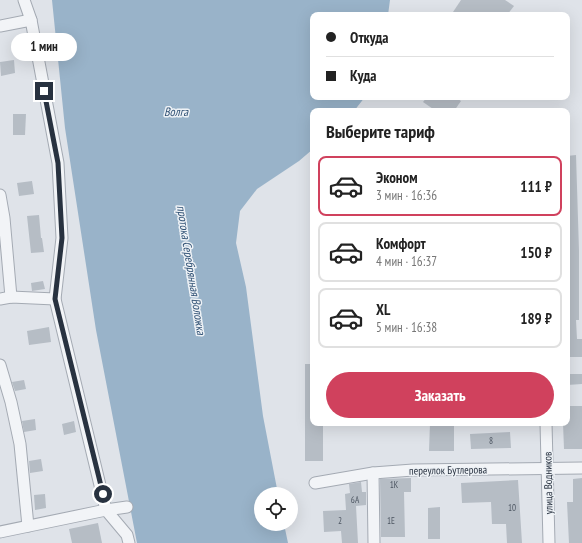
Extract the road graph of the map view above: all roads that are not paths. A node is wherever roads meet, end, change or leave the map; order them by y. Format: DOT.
graph roads {
  1 [pos="24,0"];
  2 [pos="30,20"];
  3 [pos="0,26"];
  4 [pos="0,195"];
  5 [pos="5,298"];
  6 [pos="55,299"];
  7 [pos="0,365"];
  8 [pos="546,426"];
  9 [pos="548,468"];
  10 [pos="582,468"];
  11 [pos="373,473"];
  12 [pos="316,483"];
  13 [pos="127,507"];
  14 [pos="106,510"];
  15 [pos="28,526"];
  16 [pos="0,532"];
  17 [pos="129,543"];
  18 [pos="374,543"];
  19 [pos="550,543"];
  1 -- 2 [label="street"];
  2 -- 3 [label="street"];
  2 -- 6 [label="street"];
  4 -- 5 [label="street"];
  5 -- 6 [label="street"];
  6 -- 14 [label="street"];
  7 -- 15 [label="street"];
  8 -- 9 [label="street, улица Водников"];
  9 -- 10 [label="street, переулок Бутлерова"];
  9 -- 11 [label="street, переулок Бутлерова"];
  9 -- 19 [label="street, улица Водников"];
  11 -- 12 [label="street, переулок Бутлерова"];
  11 -- 18 [label="street"];
  13 -- 14 [label="street"];
  14 -- 15 [label="street"];
  14 -- 17 [label="street"];
  15 -- 16 [label="street"];
}
